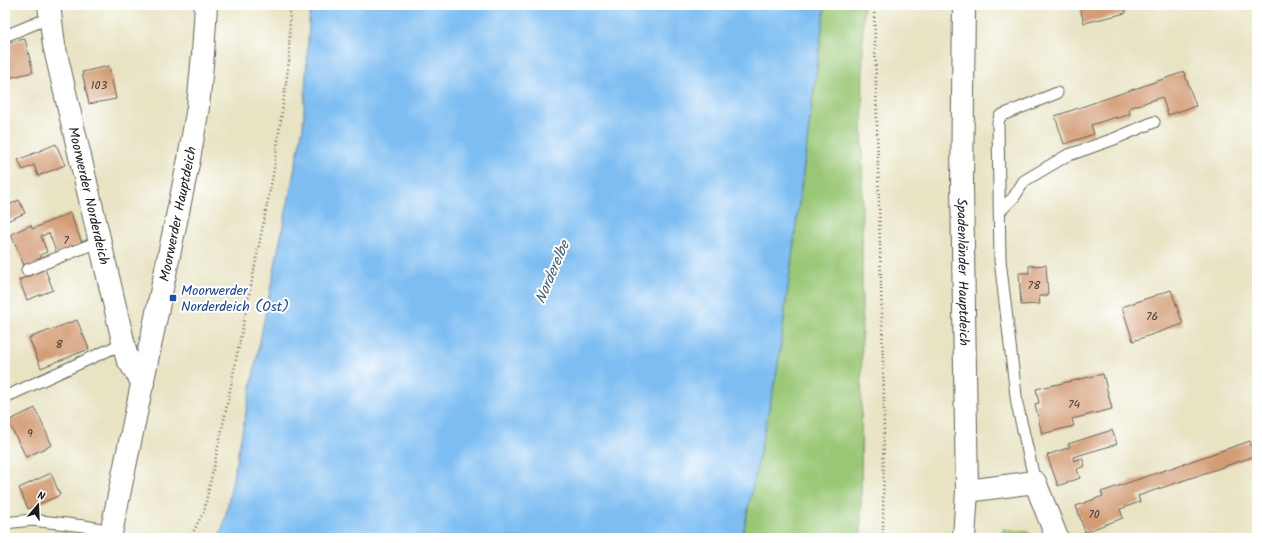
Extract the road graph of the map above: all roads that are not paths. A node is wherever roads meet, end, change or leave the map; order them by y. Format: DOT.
graph roads {
  1 [pos="206,5"];
  2 [pos="964,5"];
  3 [pos="50,11"];
  4 [pos="5,36"];
  5 [pos="1057,93"];
  6 [pos="1154,122"];
  7 [pos="999,212"];
  8 [pos="100,241"];
  9 [pos="27,270"];
  10 [pos="124,343"];
  11 [pos="142,383"];
  12 [pos="5,397"];
  13 [pos="1035,482"];
  14 [pos="967,491"];
  15 [pos="5,523"];
  16 [pos="111,534"];
  17 [pos="964,538"];
  18 [pos="1057,538"];
  1 -- 11 [label="street, Moorwerder Hauptdeich"];
  2 -- 14 [label="street, Spadenländer Hauptdeich"];
  3 -- 4 [label="lane"];
  3 -- 8 [label="street, Moorwerder Norderdeich"];
  5 -- 7 [label="lane"];
  6 -- 7 [label="lane"];
  7 -- 13 [label="lane"];
  8 -- 9 [label="lane"];
  8 -- 10 [label="street, Moorwerder Norderdeich"];
  10 -- 11 [label="street, Moorwerder Norderdeich"];
  10 -- 12 [label="lane"];
  11 -- 16 [label="street, Moorwerder Hauptdeich"];
  13 -- 14 [label="street"];
  13 -- 18 [label="street"];
  14 -- 17 [label="street, Spadenländer Hauptdeich"];
  15 -- 16 [label="lane"];
}
